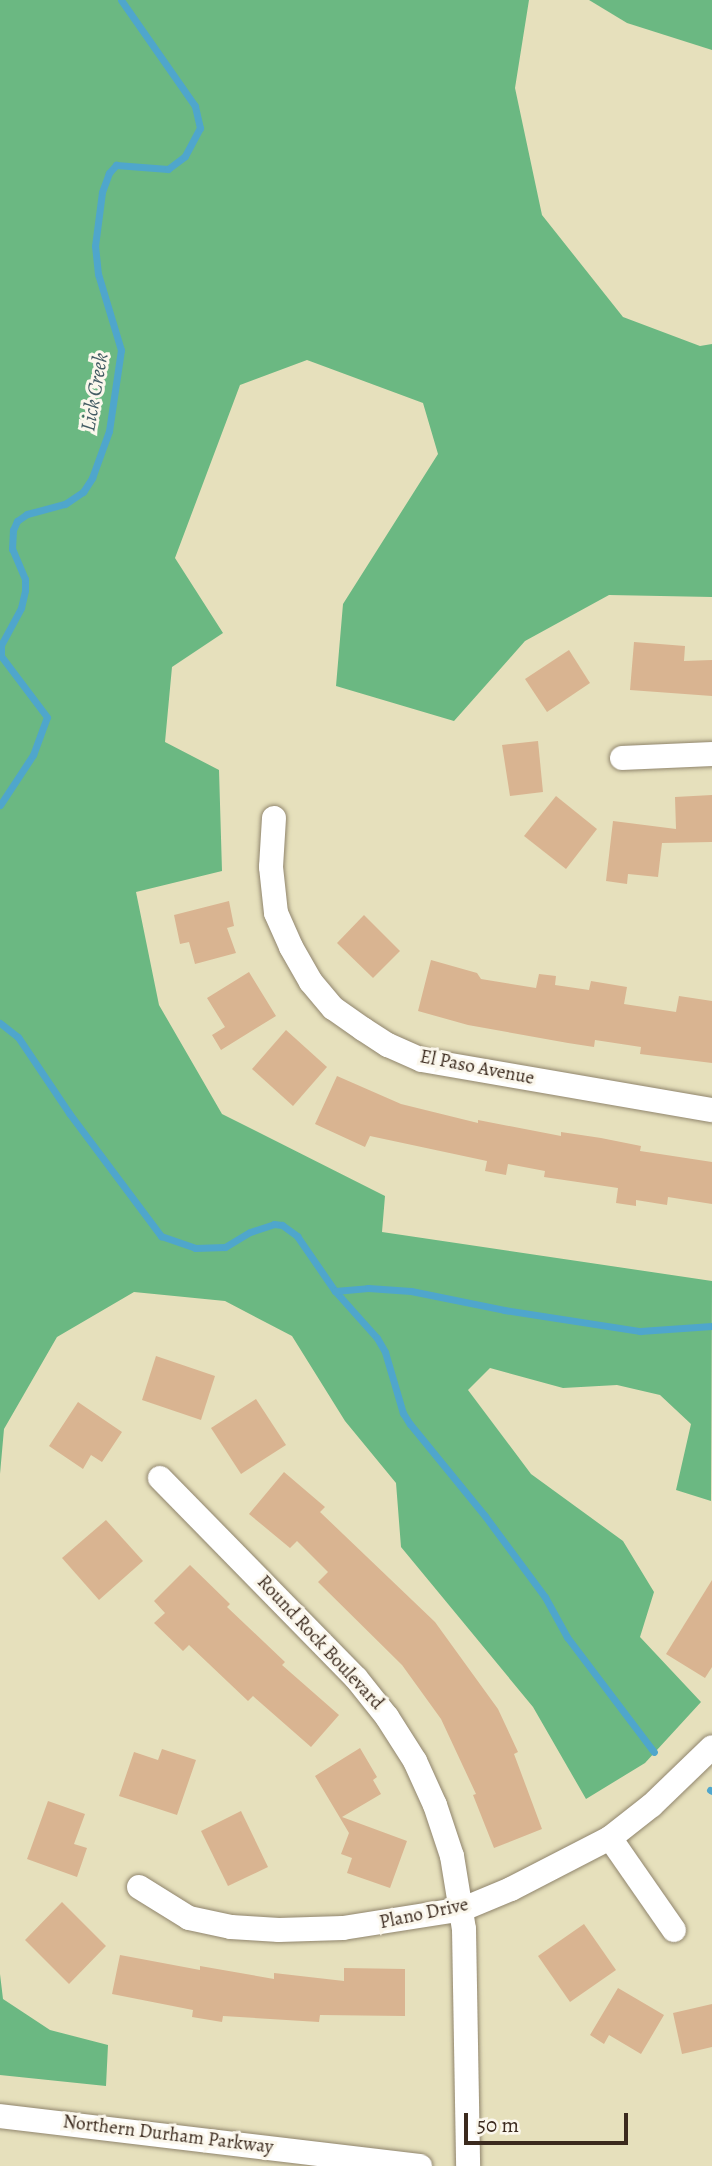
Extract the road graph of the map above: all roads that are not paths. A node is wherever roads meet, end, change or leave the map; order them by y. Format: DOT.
graph roads {
  1 [pos="712,754"];
  2 [pos="622,758"];
  3 [pos="274,818"];
  4 [pos="712,1111"];
  5 [pos="160,1478"];
  6 [pos="712,1747"];
  7 [pos="610,1838"];
  8 [pos="139,1887"];
  9 [pos="463,1909"];
  10 [pos="674,1930"];
  11 [pos="0,2116"];
  12 [pos="420,2166"];
  13 [pos="468,2166"];
  1 -- 2 [label="street"];
  3 -- 4 [label="street, El Paso Avenue"];
  5 -- 9 [label="street, Round Rock Boulevard"];
  6 -- 7 [label="street, Plano Drive"];
  7 -- 9 [label="street, Plano Drive"];
  7 -- 10 [label="street"];
  8 -- 9 [label="street, Plano Drive"];
  9 -- 13 [label="street, Round Rock Boulevard"];
  11 -- 12 [label="street, Northern Durham Parkway"];
}
